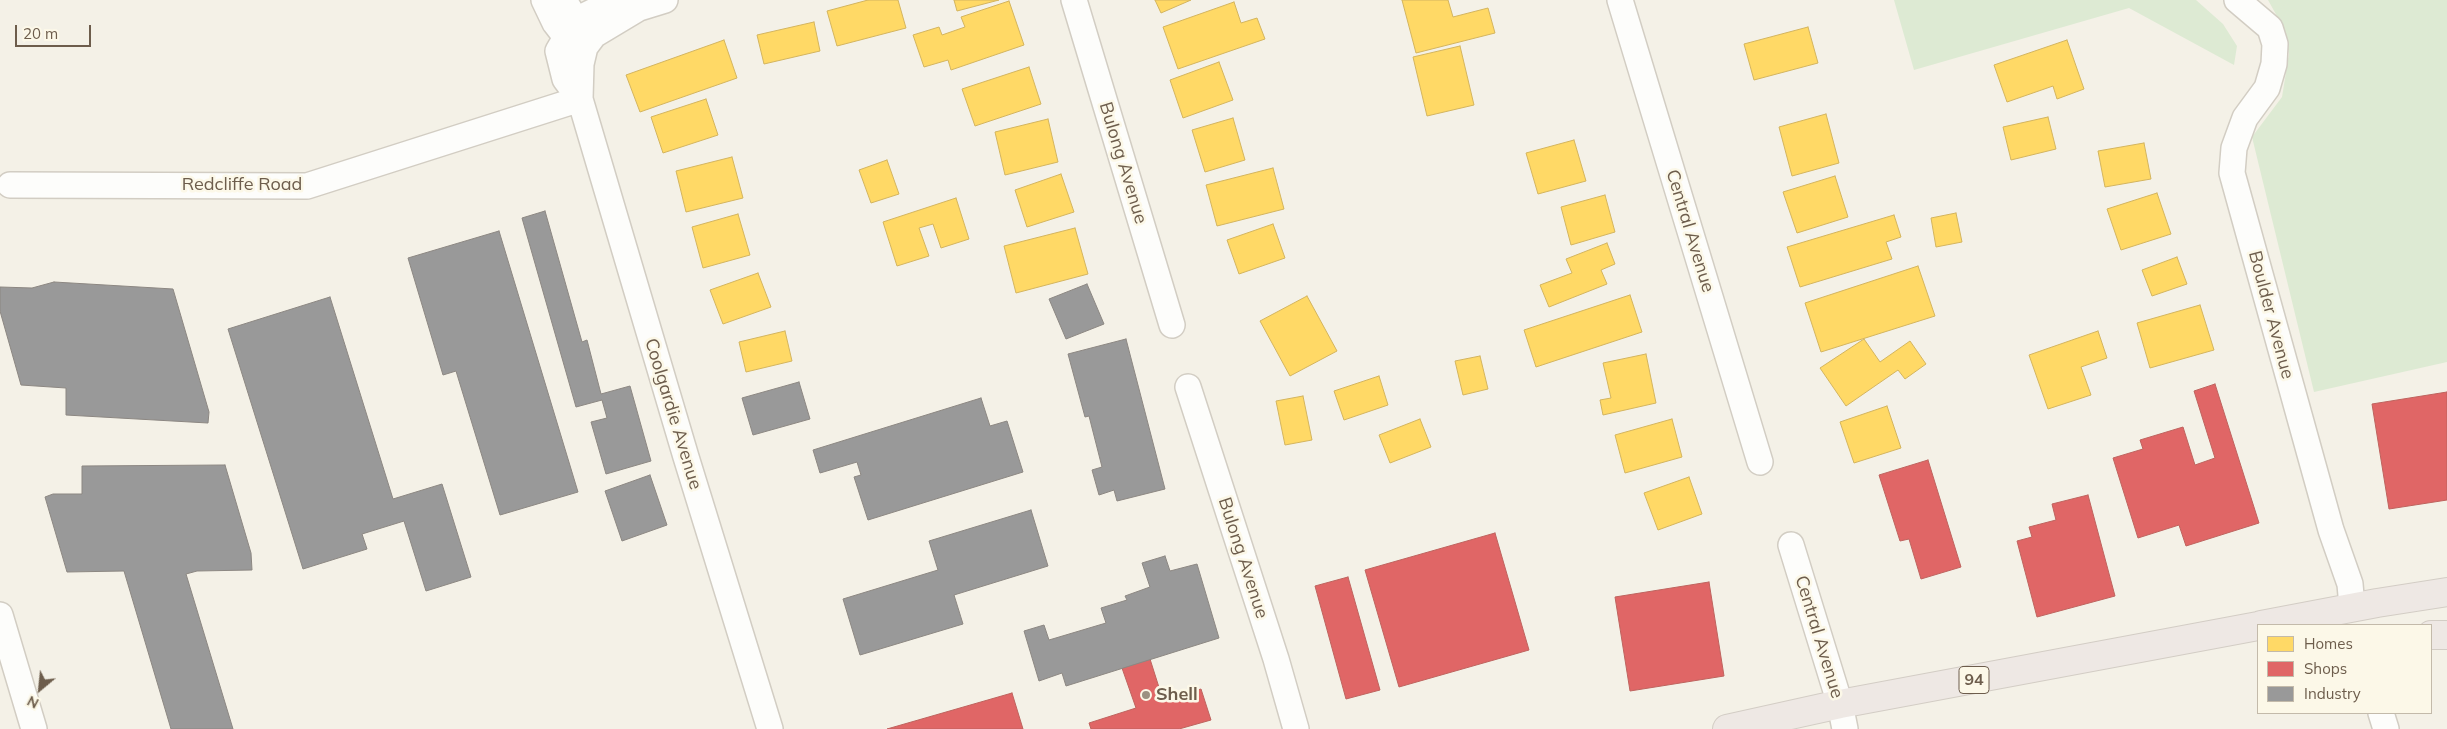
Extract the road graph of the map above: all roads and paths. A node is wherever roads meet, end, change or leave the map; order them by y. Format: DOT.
graph roads {
  1 [pos="544,0"];
  2 [pos="564,0"];
  3 [pos="665,0"];
  4 [pos="1074,0"];
  5 [pos="1620,0"];
  6 [pos="2237,0"];
  7 [pos="578,34"];
  8 [pos="580,99"];
  9 [pos="10,185"];
  10 [pos="1172,325"];
  11 [pos="1188,387"];
  12 [pos="1760,462"];
  13 [pos="1791,545"];
  14 [pos="2447,592"];
  15 [pos="2352,608"];
  16 [pos="0,615"];
  17 [pos="2269,624"];
  18 [pos="2257,626"];
  19 [pos="2432,635"];
  20 [pos="2447,635"];
  21 [pos="2257,645"];
  22 [pos="2107,655"];
  23 [pos="2381,714"];
  24 [pos="1842,717"];
  25 [pos="34,729"];
  26 [pos="770,729"];
  27 [pos="1296,729"];
  28 [pos="1727,729"];
  29 [pos="2386,729"];
  1 -- 7 [label="street"];
  2 -- 7 [label="street"];
  3 -- 7 [label="street"];
  4 -- 10 [label="street, Bulong Avenue"];
  5 -- 12 [label="street, Central Avenue"];
  6 -- 15 [label="street, Boulder Avenue"];
  7 -- 8 [label="street, Coolgardie Avenue"];
  8 -- 9 [label="street, Redcliffe Road"];
  8 -- 26 [label="street, Coolgardie Avenue"];
  11 -- 27 [label="street, Bulong Avenue"];
  13 -- 24 [label="street, Central Avenue"];
  14 -- 15 [label="highway, 94"];
  15 -- 17 [label="highway, 94"];
  16 -- 25 [label="street"];
  18 -- 22 [label="highway, 94"];
  19 -- 20 [label="highway"];
  21 -- 22 [label="highway, 94"];
  22 -- 24 [label="highway, 94"];
  23 -- 29 [label="street"];
  24 -- 28 [label="highway, 94"];
}
